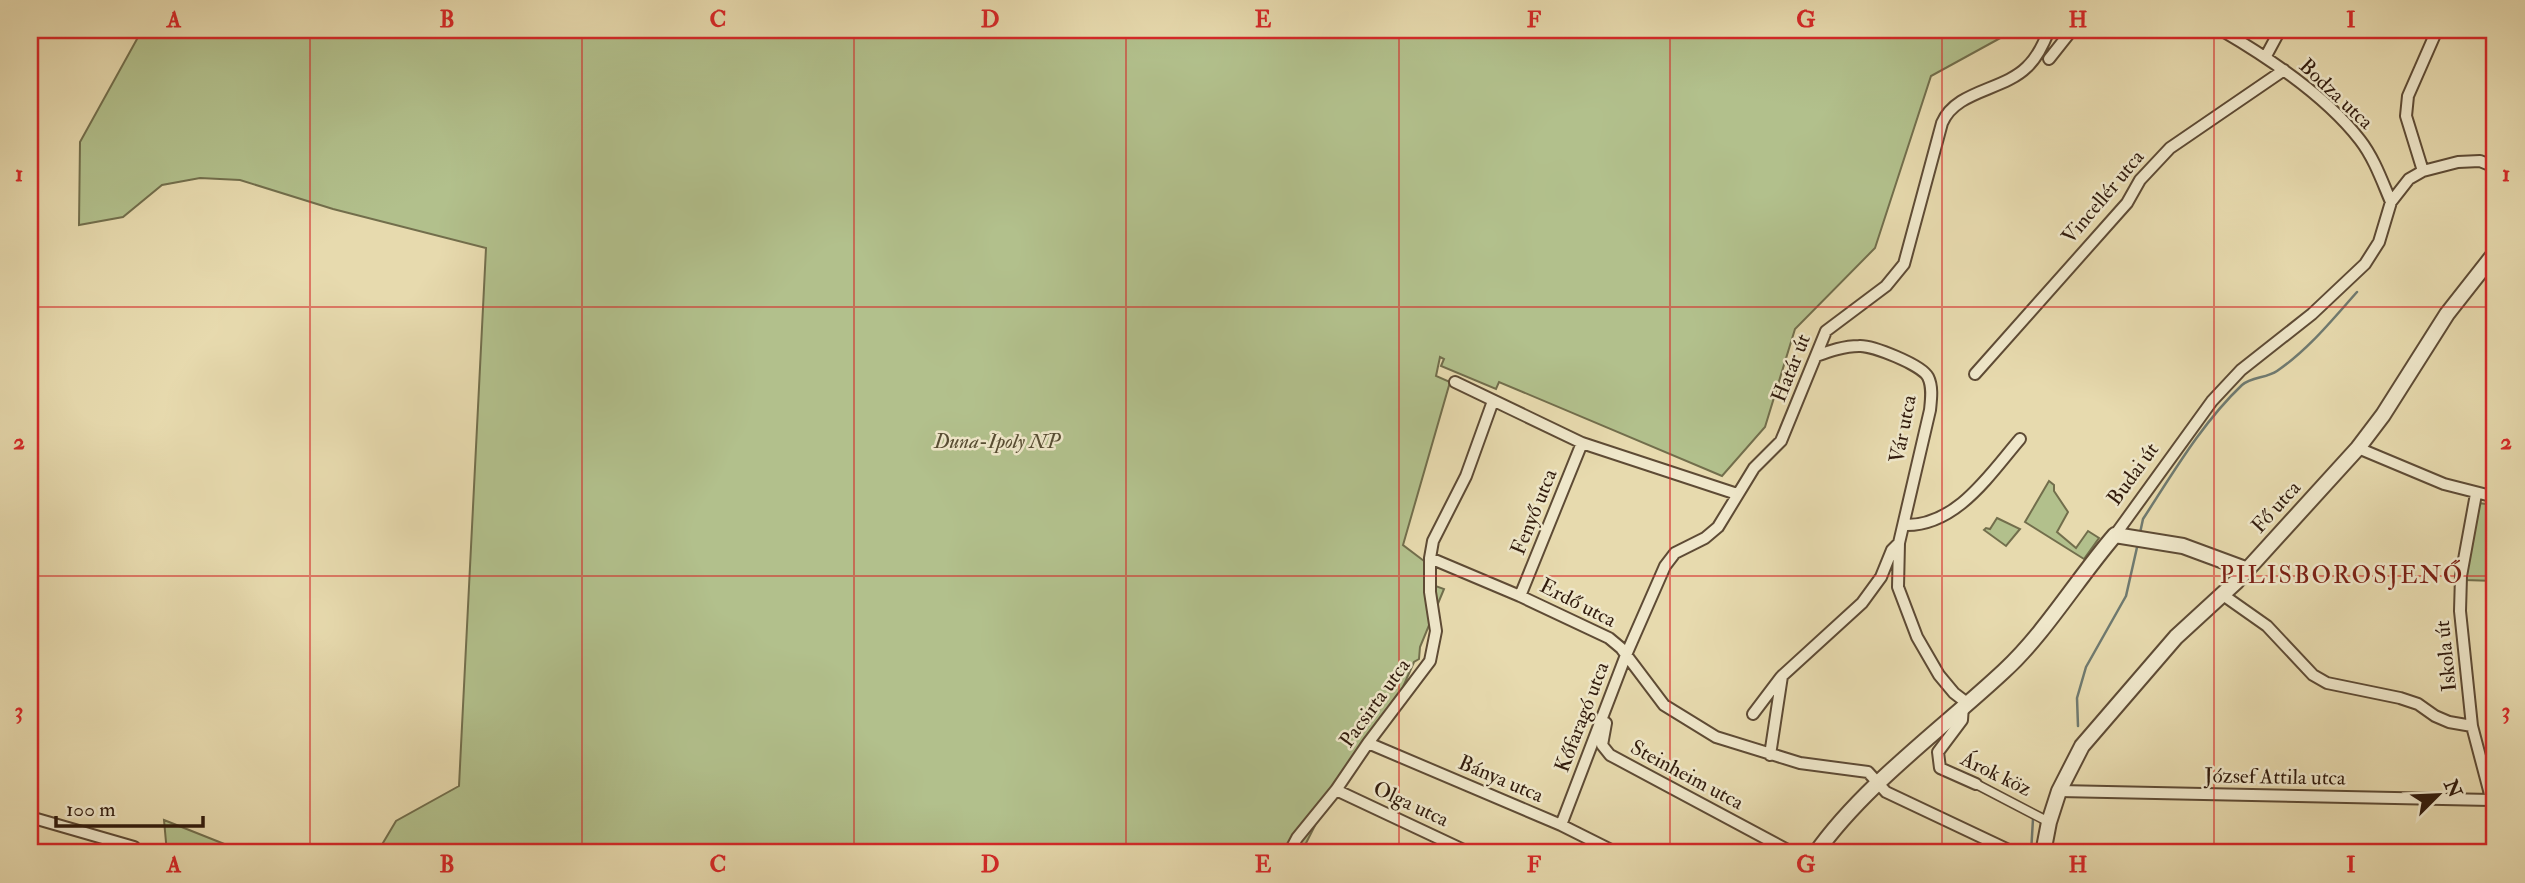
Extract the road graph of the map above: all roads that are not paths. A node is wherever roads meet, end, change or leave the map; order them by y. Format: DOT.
graph roads {
  1 [pos="2049,30"];
  2 [pos="2072,30"];
  3 [pos="2221,30"];
  4 [pos="2280,30"];
  5 [pos="2437,30"];
  6 [pos="2266,56"];
  7 [pos="2049,59"];
  8 [pos="2284,70"];
  9 [pos="2495,167"];
  10 [pos="2423,171"];
  11 [pos="2391,202"];
  12 [pos="2495,253"];
  13 [pos="1816,356"];
  14 [pos="1975,373"];
  15 [pos="1455,382"];
  16 [pos="1493,401"];
  17 [pos="2020,439"];
  18 [pos="1582,443"];
  19 [pos="2358,448"];
  20 [pos="1737,494"];
  21 [pos="2476,494"];
  22 [pos="2495,498"];
  23 [pos="1903,525"];
  24 [pos="2115,535"];
  25 [pos="1899,543"];
  26 [pos="1430,558"];
  27 [pos="2248,570"];
  28 [pos="2223,595"];
  29 [pos="1521,596"];
  30 [pos="1626,655"];
  31 [pos="1782,676"];
  32 [pos="1965,705"];
  33 [pos="1606,706"];
  34 [pos="1753,713"];
  35 [pos="2472,726"];
  36 [pos="1368,743"];
  37 [pos="1770,755"];
  38 [pos="1878,783"];
  39 [pos="1976,784"];
  40 [pos="1336,790"];
  41 [pos="2059,791"];
  42 [pos="2491,800"];
  43 [pos="2495,813"];
  44 [pos="30,817"];
  45 [pos="2049,822"];
  46 [pos="1561,825"];
  47 [pos="1819,849"];
  48 [pos="134,850"];
  49 [pos="1289,853"];
  50 [pos="1470,853"];
  51 [pos="1617,853"];
  52 [pos="1793,853"];
  53 [pos="1840,853"];
  54 [pos="2015,853"];
  55 [pos="2043,853"];
  1 -- 13 [label="street, Határ út"];
  2 -- 7 [label="street"];
  3 -- 6 [label="street, Bodza utca"];
  4 -- 6 [label="street"];
  5 -- 10 [label="street"];
  6 -- 8 [label="street, Bodza utca"];
  8 -- 11 [label="street, Bodza utca"];
  8 -- 14 [label="street, Vincellér utca"];
  9 -- 10 [label="street, Budai út"];
  10 -- 11 [label="street, Budai út"];
  11 -- 24 [label="street, Budai út"];
  12 -- 19 [label="street, Fő utca"];
  13 -- 20 [label="street, Határ út"];
  13 -- 23 [label="street, Vár utca"];
  15 -- 16 [label="street"];
  16 -- 18 [label="street"];
  16 -- 26 [label="street, Pacsirta utca"];
  17 -- 23 [label="street"];
  18 -- 20 [label="street"];
  18 -- 29 [label="street, Fenyő utca"];
  19 -- 21 [label="street"];
  19 -- 27 [label="street, Fő utca"];
  20 -- 30 [label="street, Kőfaragó utca"];
  21 -- 22 [label="street"];
  21 -- 35 [label="street, Iskola út"];
  23 -- 25 [label="street, Vár utca"];
  24 -- 27 [label="street"];
  24 -- 32 [label="street, Budai út"];
  25 -- 31 [label="street, Vár utca"];
  25 -- 32 [label="street"];
  26 -- 29 [label="street, Erdő utca"];
  26 -- 36 [label="street, Pacsirta utca"];
  27 -- 28 [label="street, Fő utca"];
  28 -- 35 [label="street"];
  28 -- 41 [label="street, Fő utca"];
  29 -- 30 [label="street, Erdő utca"];
  30 -- 33 [label="street, Kőfaragó utca"];
  30 -- 37 [label="street, Erdő utca"];
  31 -- 34 [label="street, Vár utca"];
  31 -- 37 [label="street"];
  32 -- 38 [label="street, Budai út"];
  32 -- 39 [label="street, Árok köz"];
  33 -- 46 [label="street, Kőfaragó utca"];
  33 -- 52 [label="street, Steinheim utca"];
  35 -- 42 [label="street, Iskola út"];
  36 -- 40 [label="street, Pacsirta utca"];
  36 -- 46 [label="street, Bánya utca"];
  37 -- 38 [label="street, Erdő utca"];
  38 -- 47 [label="street, Budai út"];
  38 -- 54 [label="street, Erdő utca"];
  39 -- 45 [label="street, Árok köz"];
  40 -- 49 [label="street, Pacsirta utca"];
  40 -- 50 [label="street, Olga utca"];
  41 -- 42 [label="street, József Attila utca"];
  41 -- 45 [label="street, Fő utca"];
  42 -- 43 [label="street, Iskola út"];
  44 -- 48 [label="street"];
  45 -- 55 [label="street, Fő utca"];
  46 -- 51 [label="street, Bánya utca"];
  47 -- 53 [label="street"];
}
